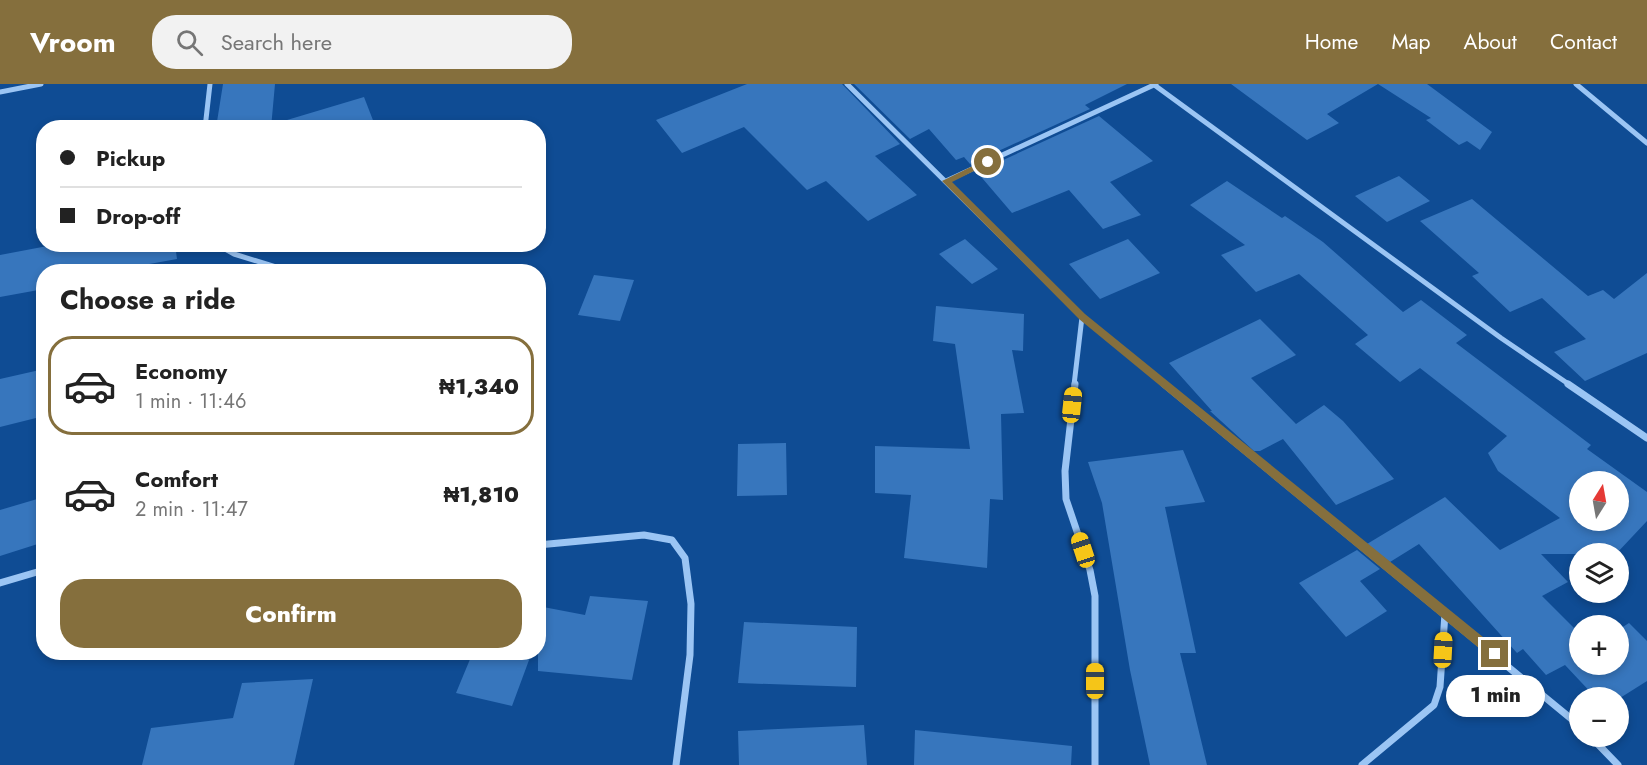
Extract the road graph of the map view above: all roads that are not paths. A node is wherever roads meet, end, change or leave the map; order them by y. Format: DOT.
graph roads {
  1 [pos="4,84"];
  2 [pos="42,84"];
  3 [pos="210,84"];
  4 [pos="847,84"];
  5 [pos="1155,84"];
  6 [pos="1576,84"];
  7 [pos="0,92"];
  8 [pos="206,120"];
  9 [pos="1647,143"];
  10 [pos="946,181"];
  11 [pos="228,252"];
  12 [pos="275,264"];
  13 [pos="1082,317"];
  14 [pos="1647,438"];
  15 [pos="546,544"];
  16 [pos="36,572"];
  17 [pos="0,583"];
  18 [pos="1445,613"];
  19 [pos="1569,716"];
  20 [pos="1601,747"];
  21 [pos="676,765"];
  22 [pos="1095,765"];
  23 [pos="1362,765"];
  24 [pos="1618,765"];
  1 -- 7 [label="street"];
  2 -- 7 [label="street"];
  3 -- 8 [label="street"];
  4 -- 10 [label="street"];
  5 -- 10 [label="street"];
  5 -- 14 [label="street"];
  6 -- 9 [label="street"];
  10 -- 13 [label="street"];
  11 -- 12 [label="street"];
  13 -- 18 [label="street"];
  13 -- 22 [label="street"];
  15 -- 21 [label="street"];
  16 -- 17 [label="street"];
  18 -- 19 [label="street"];
  18 -- 23 [label="street"];
  20 -- 24 [label="street"];
}
